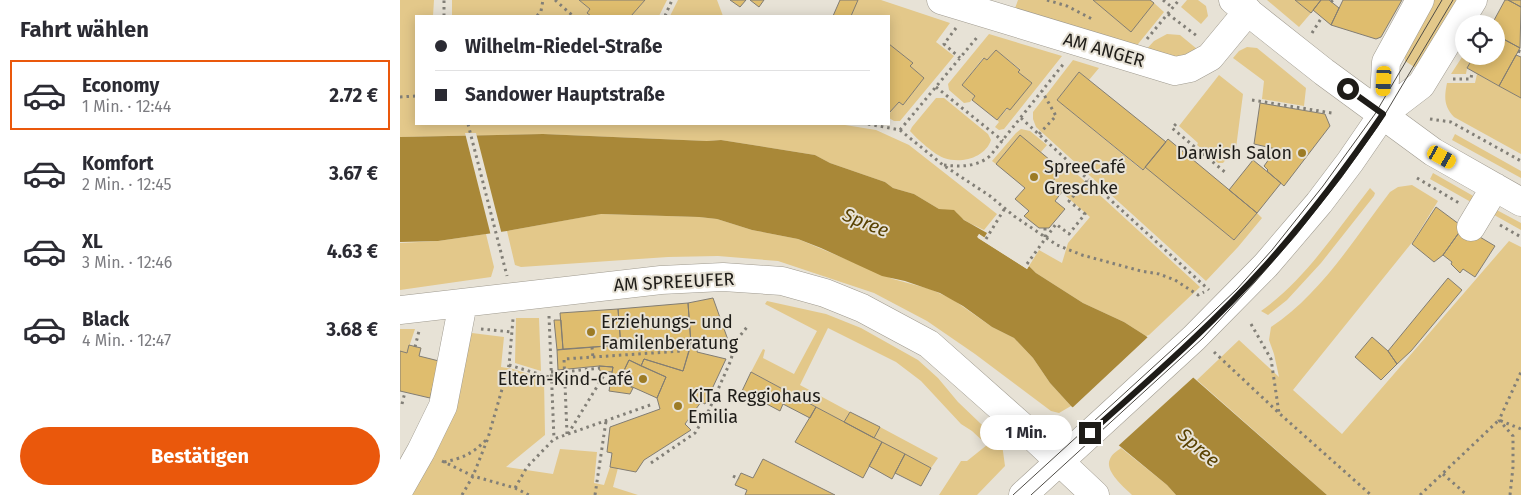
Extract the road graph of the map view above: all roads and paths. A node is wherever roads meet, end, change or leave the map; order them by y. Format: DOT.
graph roads {
  1 [pos="444,0"];
  2 [pos="543,0"];
  3 [pos="672,0"];
  4 [pos="941,0"];
  5 [pos="1163,0"];
  6 [pos="1179,0"];
  7 [pos="1420,0"];
  8 [pos="1473,0"];
  9 [pos="558,1"];
  10 [pos="1240,6"];
  11 [pos="1173,8"];
  12 [pos="1168,14"];
  13 [pos="444,15"];
  14 [pos="538,15"];
  15 [pos="572,15"];
  16 [pos="665,15"];
  17 [pos="1322,17"];
  18 [pos="961,21"];
  19 [pos="980,34"];
  20 [pos="1198,37"];
  21 [pos="1307,40"];
  22 [pos="1145,42"];
  23 [pos="960,58"];
  24 [pos="1065,62"];
  25 [pos="1472,72"];
  26 [pos="1452,79"];
  27 [pos="936,87"];
  28 [pos="1042,91"];
  29 [pos="415,96"];
  30 [pos="400,98"];
  31 [pos="1252,100"];
  32 [pos="1332,113"];
  33 [pos="1383,114"];
  34 [pos="1021,118"];
  35 [pos="1451,122"];
  36 [pos="1176,124"];
  37 [pos="468,125"];
  38 [pos="881,125"];
  39 [pos="900,130"];
  40 [pos="1039,134"];
  41 [pos="1003,141"];
  42 [pos="1521,161"];
  43 [pos="943,165"];
  44 [pos="1226,173"];
  45 [pos="1088,180"];
  46 [pos="1495,187"];
  47 [pos="1521,202"];
  48 [pos="1005,208"];
  49 [pos="1471,227"];
  50 [pos="1045,228"];
  51 [pos="1046,238"];
  52 [pos="986,239"];
  53 [pos="1027,264"];
  54 [pos="511,296"];
  55 [pos="463,302"];
  56 [pos="549,310"];
  57 [pos="410,317"];
  58 [pos="1251,324"];
  59 [pos="747,326"];
  60 [pos="476,329"];
  61 [pos="512,332"];
  62 [pos="1204,345"];
  63 [pos="415,347"];
  64 [pos="592,347"];
  65 [pos="682,351"];
  66 [pos="593,358"];
  67 [pos="509,365"];
  68 [pos="600,368"];
  69 [pos="572,371"];
  70 [pos="551,372"];
  71 [pos="558,372"];
  72 [pos="606,372"];
  73 [pos="1521,372"];
  74 [pos="552,378"];
  75 [pos="405,392"];
  76 [pos="402,404"];
  77 [pos="653,404"];
  78 [pos="1280,414"];
  79 [pos="1499,420"];
  80 [pos="606,421"];
  81 [pos="1521,429"];
  82 [pos="568,434"];
  83 [pos="488,438"];
  84 [pos="554,439"];
  85 [pos="1066,455"];
  86 [pos="438,459"];
  87 [pos="444,462"];
  88 [pos="651,463"];
  89 [pos="1443,474"];
  90 [pos="473,476"];
  91 [pos="733,476"];
  92 [pos="738,479"];
  93 [pos="401,484"];
  94 [pos="515,488"];
  95 [pos="462,495"];
  96 [pos="529,495"];
  97 [pos="595,495"];
  98 [pos="1022,495"];
  99 [pos="1095,495"];
  100 [pos="1371,495"];
  101 [pos="1420,495"];
  102 [pos="1467,495"];
  103 [pos="1510,495"];
  1 -- 13 [label="path"];
  2 -- 14 [label="path"];
  3 -- 16 [label="path"];
  4 -- 10 [label="street, AM ANGER"];
  5 -- 11 [label="path"];
  6 -- 11 [label="path"];
  7 -- 33 [label="street"];
  8 -- 33 [label="street"];
  9 -- 15 [label="path"];
  10 -- 33 [label="street"];
  11 -- 12 [label="path"];
  12 -- 20 [label="path"];
  12 -- 22 [label="path"];
  17 -- 21 [label="path"];
  18 -- 23 [label="path"];
  19 -- 23 [label="path"];
  23 -- 27 [label="path"];
  24 -- 28 [label="path"];
  25 -- 26 [label="path"];
  27 -- 39 [label="path"];
  27 -- 41 [label="path"];
  28 -- 34 [label="path"];
  28 -- 40 [label="path"];
  29 -- 30 [label="path"];
  31 -- 32 [label="path"];
  33 -- 46 [label="street"];
  33 -- 62 [label="street"];
  34 -- 40 [label="path"];
  34 -- 41 [label="path"];
  35 -- 42 [label="path"];
  36 -- 44 [label="path"];
  37 -- 54 [label="path"];
  38 -- 39 [label="path"];
  39 -- 43 [label="path"];
  40 -- 45 [label="path"];
  41 -- 43 [label="path"];
  43 -- 48 [label="path"];
  45 -- 51 [label="path"];
  45 -- 51 [label="path"];
  46 -- 47 [label="street"];
  46 -- 49 [label="street"];
  48 -- 51 [label="path"];
  48 -- 52 [label="path"];
  50 -- 51 [label="path"];
  51 -- 53 [label="path"];
  54 -- 55 [label="street, AM SPREEUFER"];
  54 -- 61 [label="path"];
  54 -- 85 [label="street, AM SPREEUFER"];
  55 -- 57 [label="street, AM SPREEUFER"];
  55 -- 93 [label="street"];
  56 -- 70 [label="path"];
  57 -- 63 [label="path"];
  58 -- 78 [label="path"];
  59 -- 88 [label="path"];
  60 -- 61 [label="path"];
  61 -- 67 [label="path"];
  62 -- 78 [label="path"];
  62 -- 85 [label="street"];
  64 -- 66 [label="path"];
  65 -- 66 [label="path"];
  66 -- 82 [label="path"];
  67 -- 74 [label="path"];
  67 -- 83 [label="path"];
  68 -- 69 [label="path"];
  70 -- 71 [label="path"];
  70 -- 74 [label="path"];
  72 -- 82 [label="path"];
  73 -- 79 [label="path"];
  74 -- 84 [label="path"];
  75 -- 76 [label="path"];
  77 -- 80 [label="path"];
  78 -- 100 [label="path"];
  79 -- 81 [label="path"];
  79 -- 89 [label="path"];
  79 -- 103 [label="path"];
  80 -- 82 [label="path"];
  80 -- 97 [label="path"];
  82 -- 84 [label="path"];
  83 -- 87 [label="path"];
  83 -- 90 [label="path"];
  84 -- 94 [label="path"];
  85 -- 98 [label="street"];
  85 -- 99 [label="street, AM SPREEUFER"];
  86 -- 87 [label="path"];
  87 -- 90 [label="path"];
  89 -- 101 [label="path"];
  89 -- 102 [label="path"];
  90 -- 94 [label="path"];
  90 -- 95 [label="path"];
  91 -- 92 [label="path"];
  94 -- 96 [label="path"];
}
